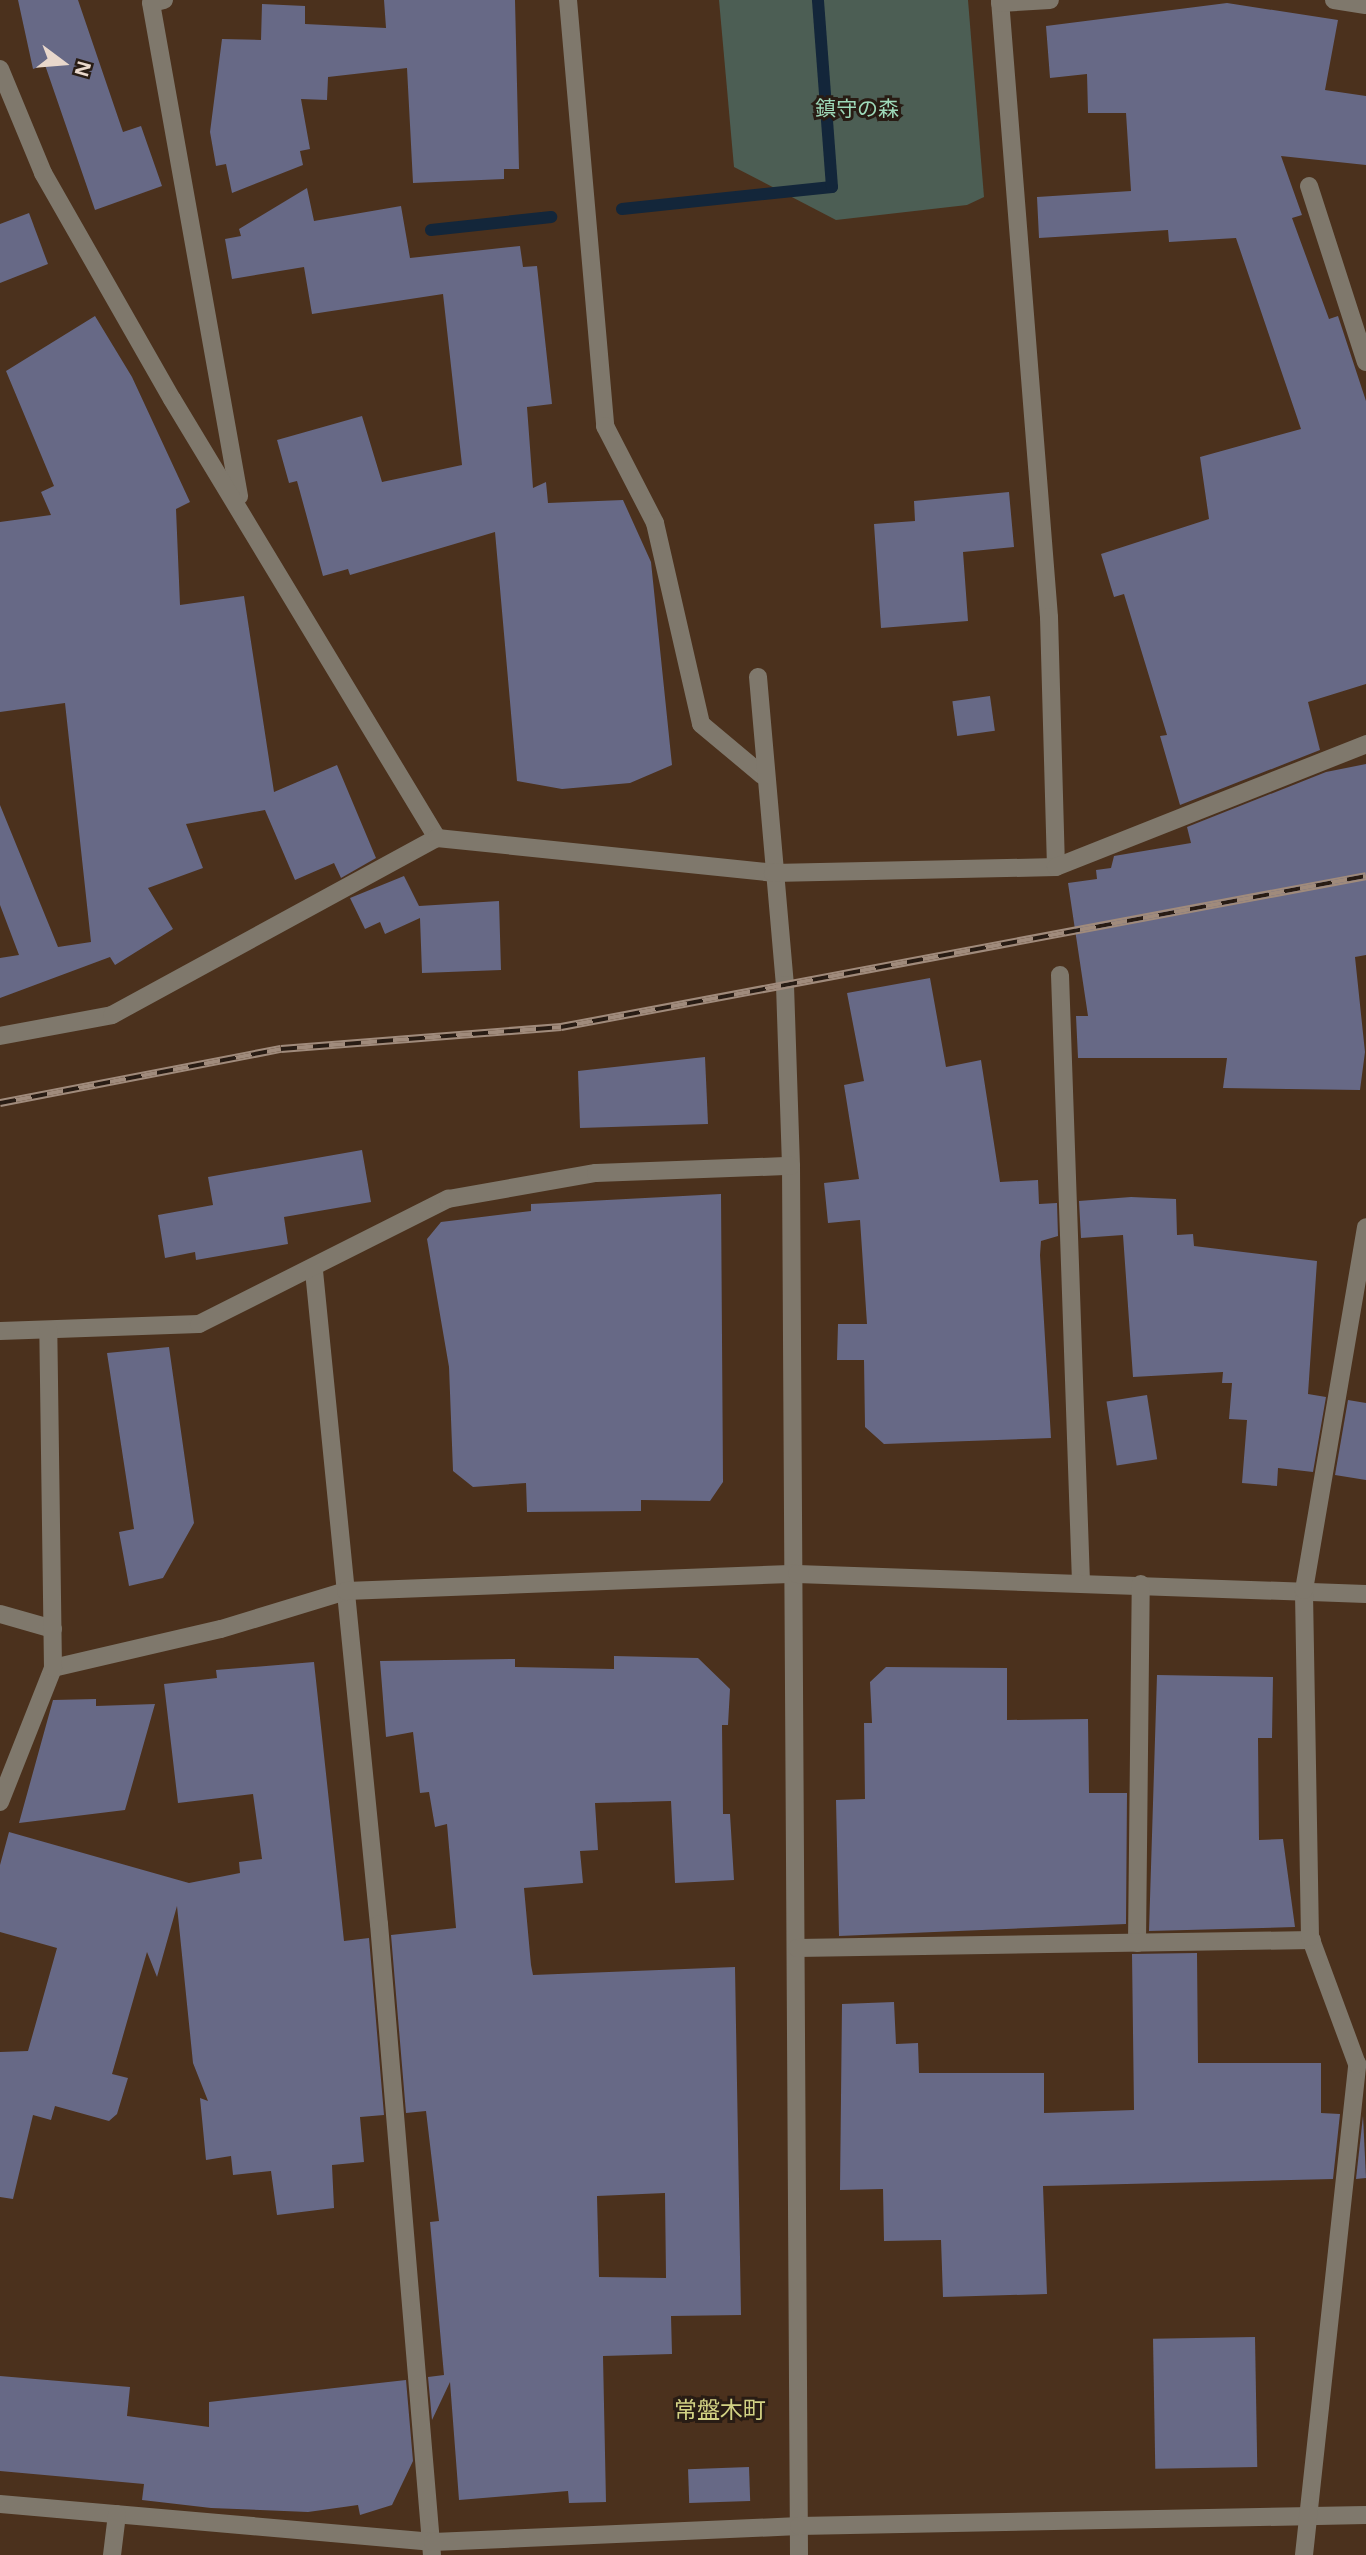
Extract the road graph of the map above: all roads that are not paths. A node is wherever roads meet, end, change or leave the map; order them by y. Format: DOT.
graph roads {
  1 [pos="164,0"];
  2 [pos="568,0"];
  3 [pos="1050,0"];
  4 [pos="1334,0"];
  5 [pos="1000,1"];
  6 [pos="1360,3"];
  7 [pos="0,69"];
  8 [pos="1309,186"];
  9 [pos="1366,362"];
  10 [pos="240,503"];
  11 [pos="758,677"];
  12 [pos="1366,744"];
  13 [pos="762,775"];
  14 [pos="437,838"];
  15 [pos="1056,867"];
  16 [pos="773,873"];
  17 [pos="1060,975"];
  18 [pos="0,1036"];
  19 [pos="792,1166"];
  20 [pos="1366,1227"];
  21 [pos="314,1271"];
  22 [pos="48,1330"];
  23 [pos="0,1331"];
  24 [pos="797,1574"];
  25 [pos="1081,1581"];
  26 [pos="1141,1584"];
  27 [pos="1304,1590"];
  28 [pos="346,1591"];
  29 [pos="1366,1594"];
  30 [pos="0,1614"];
  31 [pos="53,1629"];
  32 [pos="54,1668"];
  33 [pos="0,1802"];
  34 [pos="1312,1940"];
  35 [pos="1137,1943"];
  36 [pos="797,1948"];
  37 [pos="1362,2064"];
  38 [pos="0,2504"];
  39 [pos="117,2514"];
  40 [pos="1366,2515"];
  41 [pos="1303,2518"];
  42 [pos="799,2526"];
  43 [pos="433,2549"];
  44 [pos="112,2555"];
  45 [pos="799,2555"];
  46 [pos="1304,2555"];
  1 -- 10 [label="street"];
  2 -- 13 [label="street"];
  3 -- 5 [label="street"];
  4 -- 6 [label="street"];
  5 -- 15 [label="street"];
  7 -- 10 [label="street"];
  8 -- 9 [label="street"];
  10 -- 14 [label="street"];
  11 -- 13 [label="street"];
  12 -- 15 [label="street"];
  13 -- 16 [label="street"];
  14 -- 16 [label="street"];
  14 -- 18 [label="street"];
  15 -- 16 [label="street"];
  16 -- 19 [label="street"];
  17 -- 25 [label="street"];
  19 -- 21 [label="street"];
  19 -- 24 [label="street"];
  20 -- 27 [label="street"];
  21 -- 22 [label="street"];
  21 -- 28 [label="street"];
  22 -- 23 [label="street"];
  22 -- 31 [label="street"];
  24 -- 25 [label="street"];
  24 -- 28 [label="street"];
  24 -- 36 [label="street"];
  25 -- 26 [label="street"];
  26 -- 27 [label="street"];
  26 -- 35 [label="street"];
  27 -- 29 [label="street"];
  27 -- 34 [label="street"];
  28 -- 32 [label="street"];
  28 -- 43 [label="street"];
  30 -- 31 [label="street"];
  31 -- 32 [label="street"];
  32 -- 33 [label="street"];
  34 -- 35 [label="street"];
  34 -- 37 [label="street"];
  35 -- 36 [label="street"];
  36 -- 42 [label="street"];
  37 -- 41 [label="street"];
  38 -- 39 [label="street"];
  39 -- 43 [label="street"];
  39 -- 44 [label="street"];
  40 -- 41 [label="street"];
  41 -- 42 [label="street"];
  41 -- 46 [label="street"];
  42 -- 43 [label="street"];
  42 -- 45 [label="street"];
}
